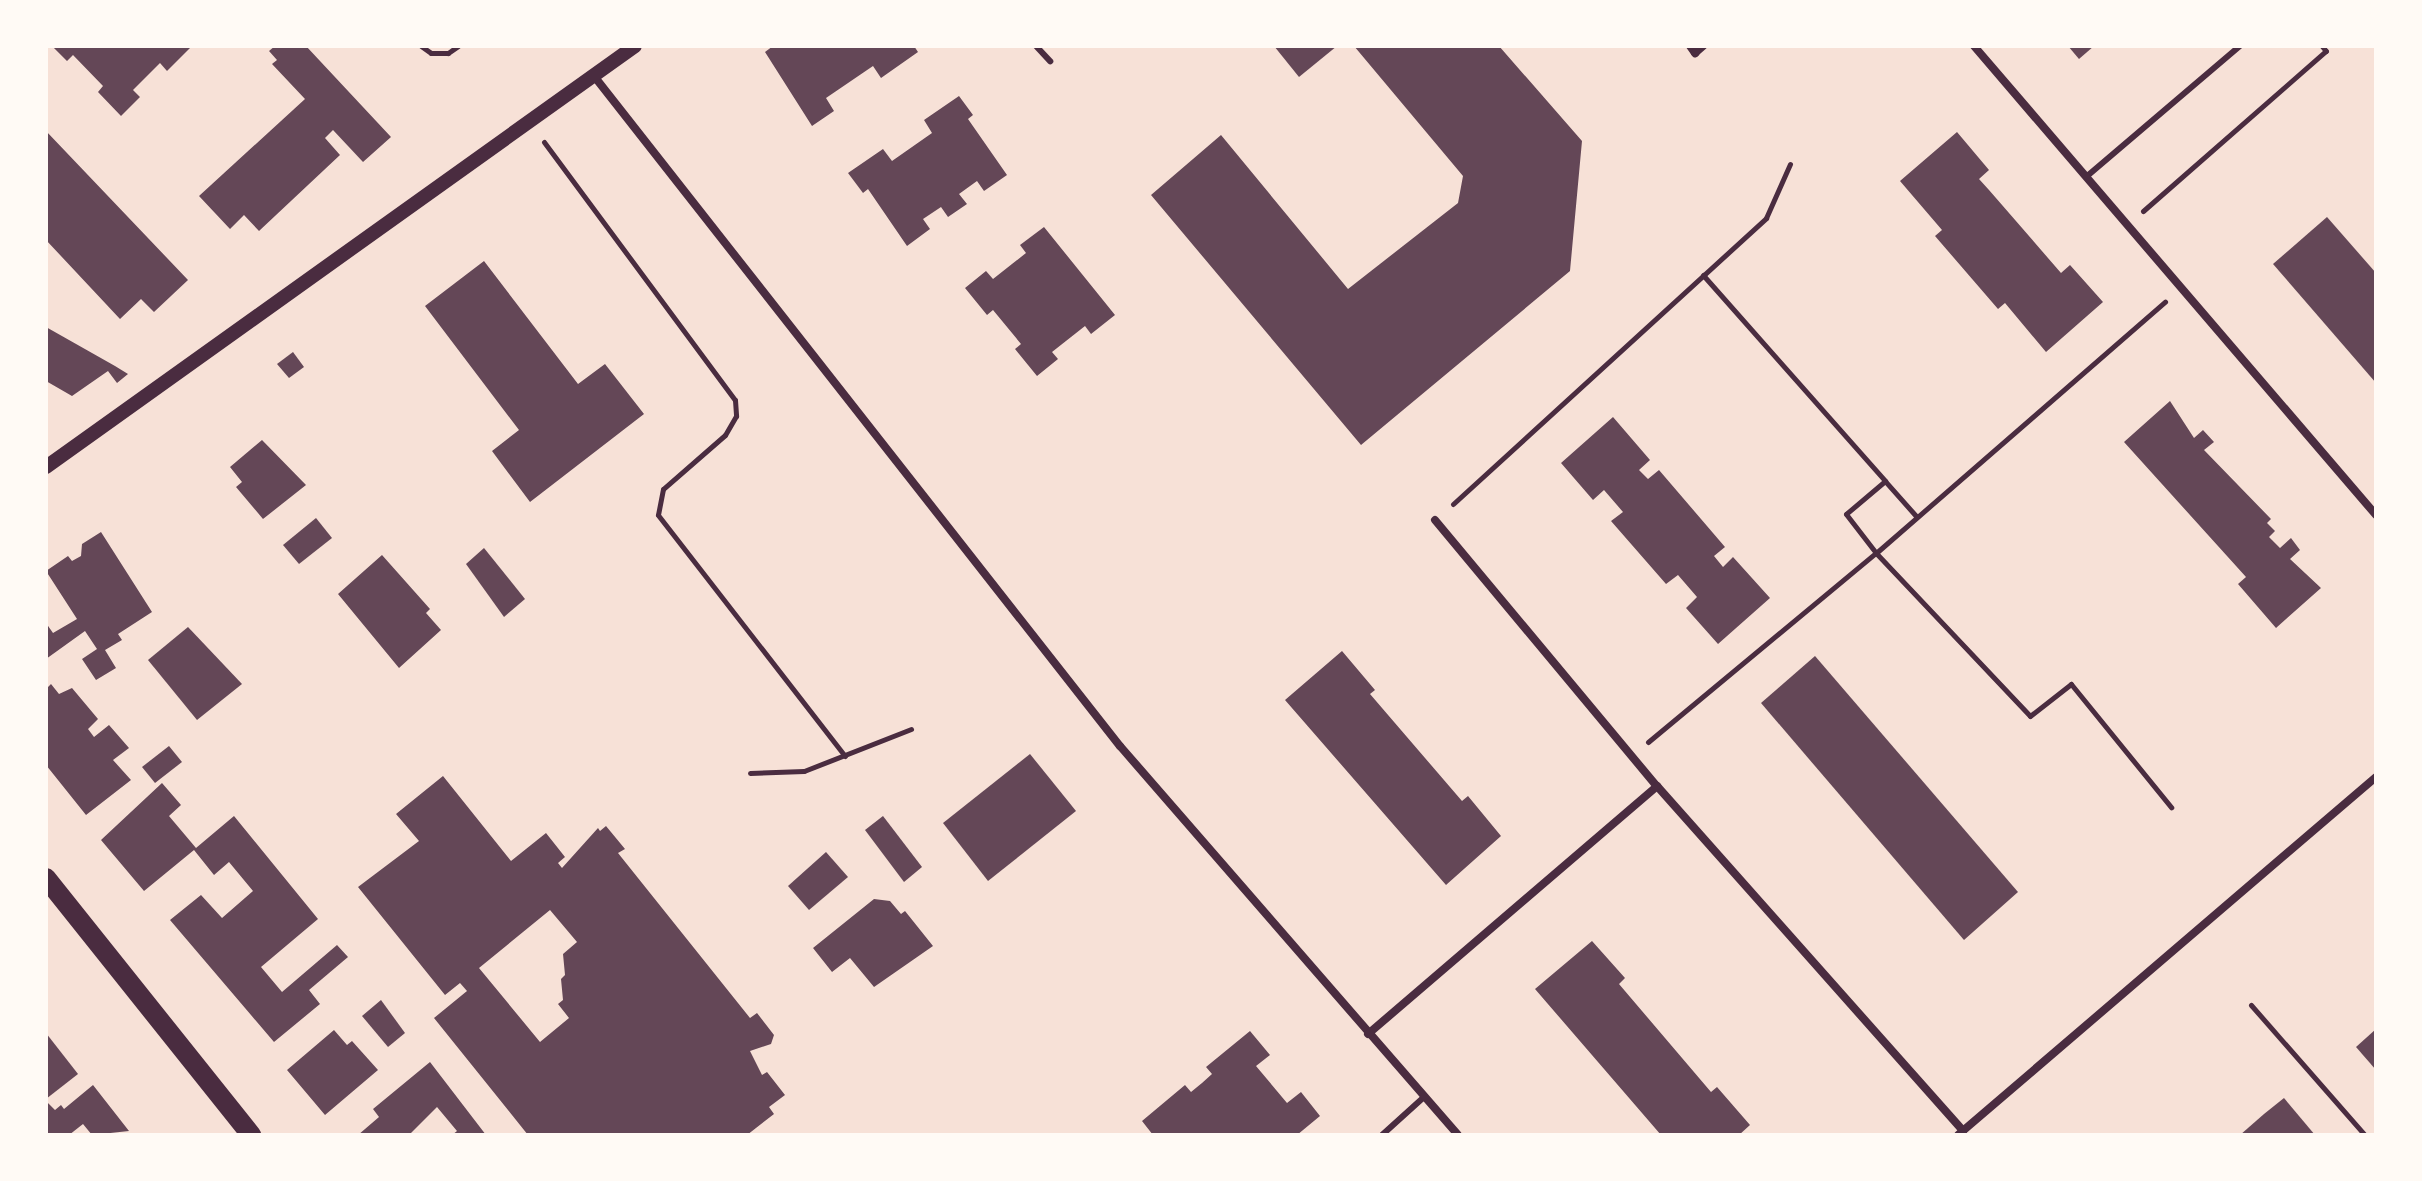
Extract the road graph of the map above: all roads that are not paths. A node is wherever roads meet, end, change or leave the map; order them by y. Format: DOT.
graph roads {
  1 [pos="635,46"];
  2 [pos="1036,46"];
  3 [pos="1690,46"];
  4 [pos="1703,46"];
  5 [pos="1974,46"];
  6 [pos="2240,46"];
  7 [pos="1050,61"];
  8 [pos="594,76"];
  9 [pos="2086,177"];
  10 [pos="46,467"];
  11 [pos="2376,515"];
  12 [pos="1435,520"];
  13 [pos="2376,777"];
  14 [pos="1657,786"];
  15 [pos="46,878"];
  16 [pos="1368,1034"];
  17 [pos="1424,1097"];
  18 [pos="1960,1133"];
  19 [pos="251,1135"];
  20 [pos="1382,1135"];
  21 [pos="1458,1135"];
  1 -- 8 [label="street"];
  2 -- 7 [label="lane"];
  3 -- 4 [label="street"];
  5 -- 9 [label="street"];
  6 -- 9 [label="lane"];
  8 -- 10 [label="street"];
  8 -- 16 [label="street"];
  9 -- 11 [label="street"];
  12 -- 14 [label="street"];
  13 -- 18 [label="street"];
  14 -- 16 [label="street"];
  14 -- 18 [label="street"];
  15 -- 19 [label="main road"];
  16 -- 17 [label="street"];
  17 -- 20 [label="lane"];
  17 -- 21 [label="street"];
}
